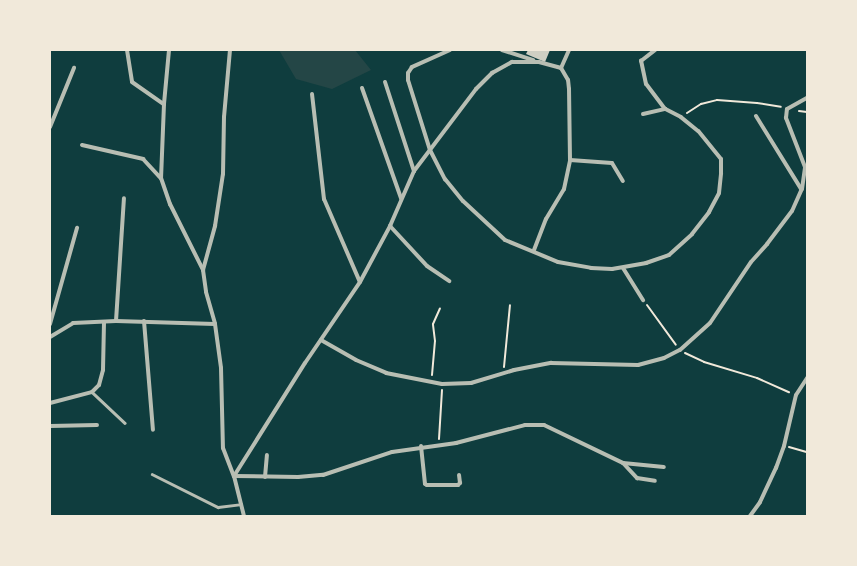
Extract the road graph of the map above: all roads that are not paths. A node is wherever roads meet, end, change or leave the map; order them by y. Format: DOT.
graph roads {
  1 [pos="128,50"];
  2 [pos="169,50"];
  3 [pos="230,50"];
  4 [pos="450,50"];
  5 [pos="502,50"];
  6 [pos="569,50"];
  7 [pos="655,50"];
  8 [pos="539,62"];
  9 [pos="74,68"];
  10 [pos="561,68"];
  11 [pos="385,82"];
  12 [pos="362,88"];
  13 [pos="312,94"];
  14 [pos="807,98"];
  15 [pos="164,104"];
  16 [pos="665,110"];
  17 [pos="643,114"];
  18 [pos="756,116"];
  19 [pos="50,128"];
  20 [pos="82,145"];
  21 [pos="430,150"];
  22 [pos="570,160"];
  23 [pos="414,171"];
  24 [pos="161,178"];
  25 [pos="623,181"];
  26 [pos="802,189"];
  27 [pos="124,198"];
  28 [pos="402,198"];
  29 [pos="390,226"];
  30 [pos="77,228"];
  31 [pos="534,250"];
  32 [pos="623,268"];
  33 [pos="203,270"];
  34 [pos="450,281"];
  35 [pos="360,282"];
  36 [pos="643,300"];
  37 [pos="116,321"];
  38 [pos="144,321"];
  39 [pos="104,322"];
  40 [pos="50,324"];
  41 [pos="215,324"];
  42 [pos="50,337"];
  43 [pos="321,340"];
  44 [pos="807,378"];
  45 [pos="92,392"];
  46 [pos="50,403"];
  47 [pos="125,423"];
  48 [pos="97,425"];
  49 [pos="50,426"];
  50 [pos="153,430"];
  51 [pos="421,446"];
  52 [pos="266,455"];
  53 [pos="623,463"];
  54 [pos="664,467"];
  55 [pos="152,474"];
  56 [pos="459,475"];
  57 [pos="234,476"];
  58 [pos="265,477"];
  59 [pos="655,481"];
  60 [pos="241,504"];
  61 [pos="244,516"];
  62 [pos="750,516"];
  1 -- 15 [label="street"];
  2 -- 15 [label="street"];
  3 -- 33 [label="street"];
  4 -- 21 [label="street"];
  5 -- 8 [label="street"];
  6 -- 10 [label="street"];
  7 -- 16 [label="street"];
  8 -- 10 [label="street"];
  8 -- 21 [label="street"];
  9 -- 19 [label="street"];
  10 -- 22 [label="street"];
  11 -- 23 [label="street"];
  12 -- 28 [label="street"];
  13 -- 35 [label="street"];
  14 -- 26 [label="street"];
  15 -- 24 [label="street"];
  16 -- 17 [label="street"];
  16 -- 32 [label="street"];
  18 -- 26 [label="street"];
  20 -- 24 [label="street"];
  21 -- 23 [label="street"];
  21 -- 31 [label="street"];
  22 -- 25 [label="street"];
  22 -- 31 [label="street"];
  23 -- 28 [label="street"];
  24 -- 33 [label="street"];
  26 -- 43 [label="street"];
  27 -- 37 [label="street"];
  28 -- 29 [label="street"];
  29 -- 34 [label="street"];
  29 -- 35 [label="street"];
  30 -- 40 [label="street"];
  31 -- 32 [label="street"];
  32 -- 36 [label="street"];
  33 -- 41 [label="street"];
  35 -- 43 [label="street"];
  37 -- 38 [label="street"];
  37 -- 39 [label="street"];
  38 -- 41 [label="street"];
  38 -- 50 [label="street"];
  39 -- 42 [label="street"];
  39 -- 45 [label="street"];
  41 -- 57 [label="street"];
  43 -- 57 [label="street"];
  44 -- 62 [label="street"];
  45 -- 46 [label="street"];
  45 -- 47 [label="lane"];
  48 -- 49 [label="street"];
  51 -- 53 [label="street"];
  51 -- 56 [label="street"];
  51 -- 58 [label="street"];
  52 -- 58 [label="street"];
  53 -- 54 [label="street"];
  53 -- 59 [label="street"];
  55 -- 60 [label="lane"];
  57 -- 58 [label="street"];
  57 -- 60 [label="street"];
  60 -- 61 [label="street"];
}
